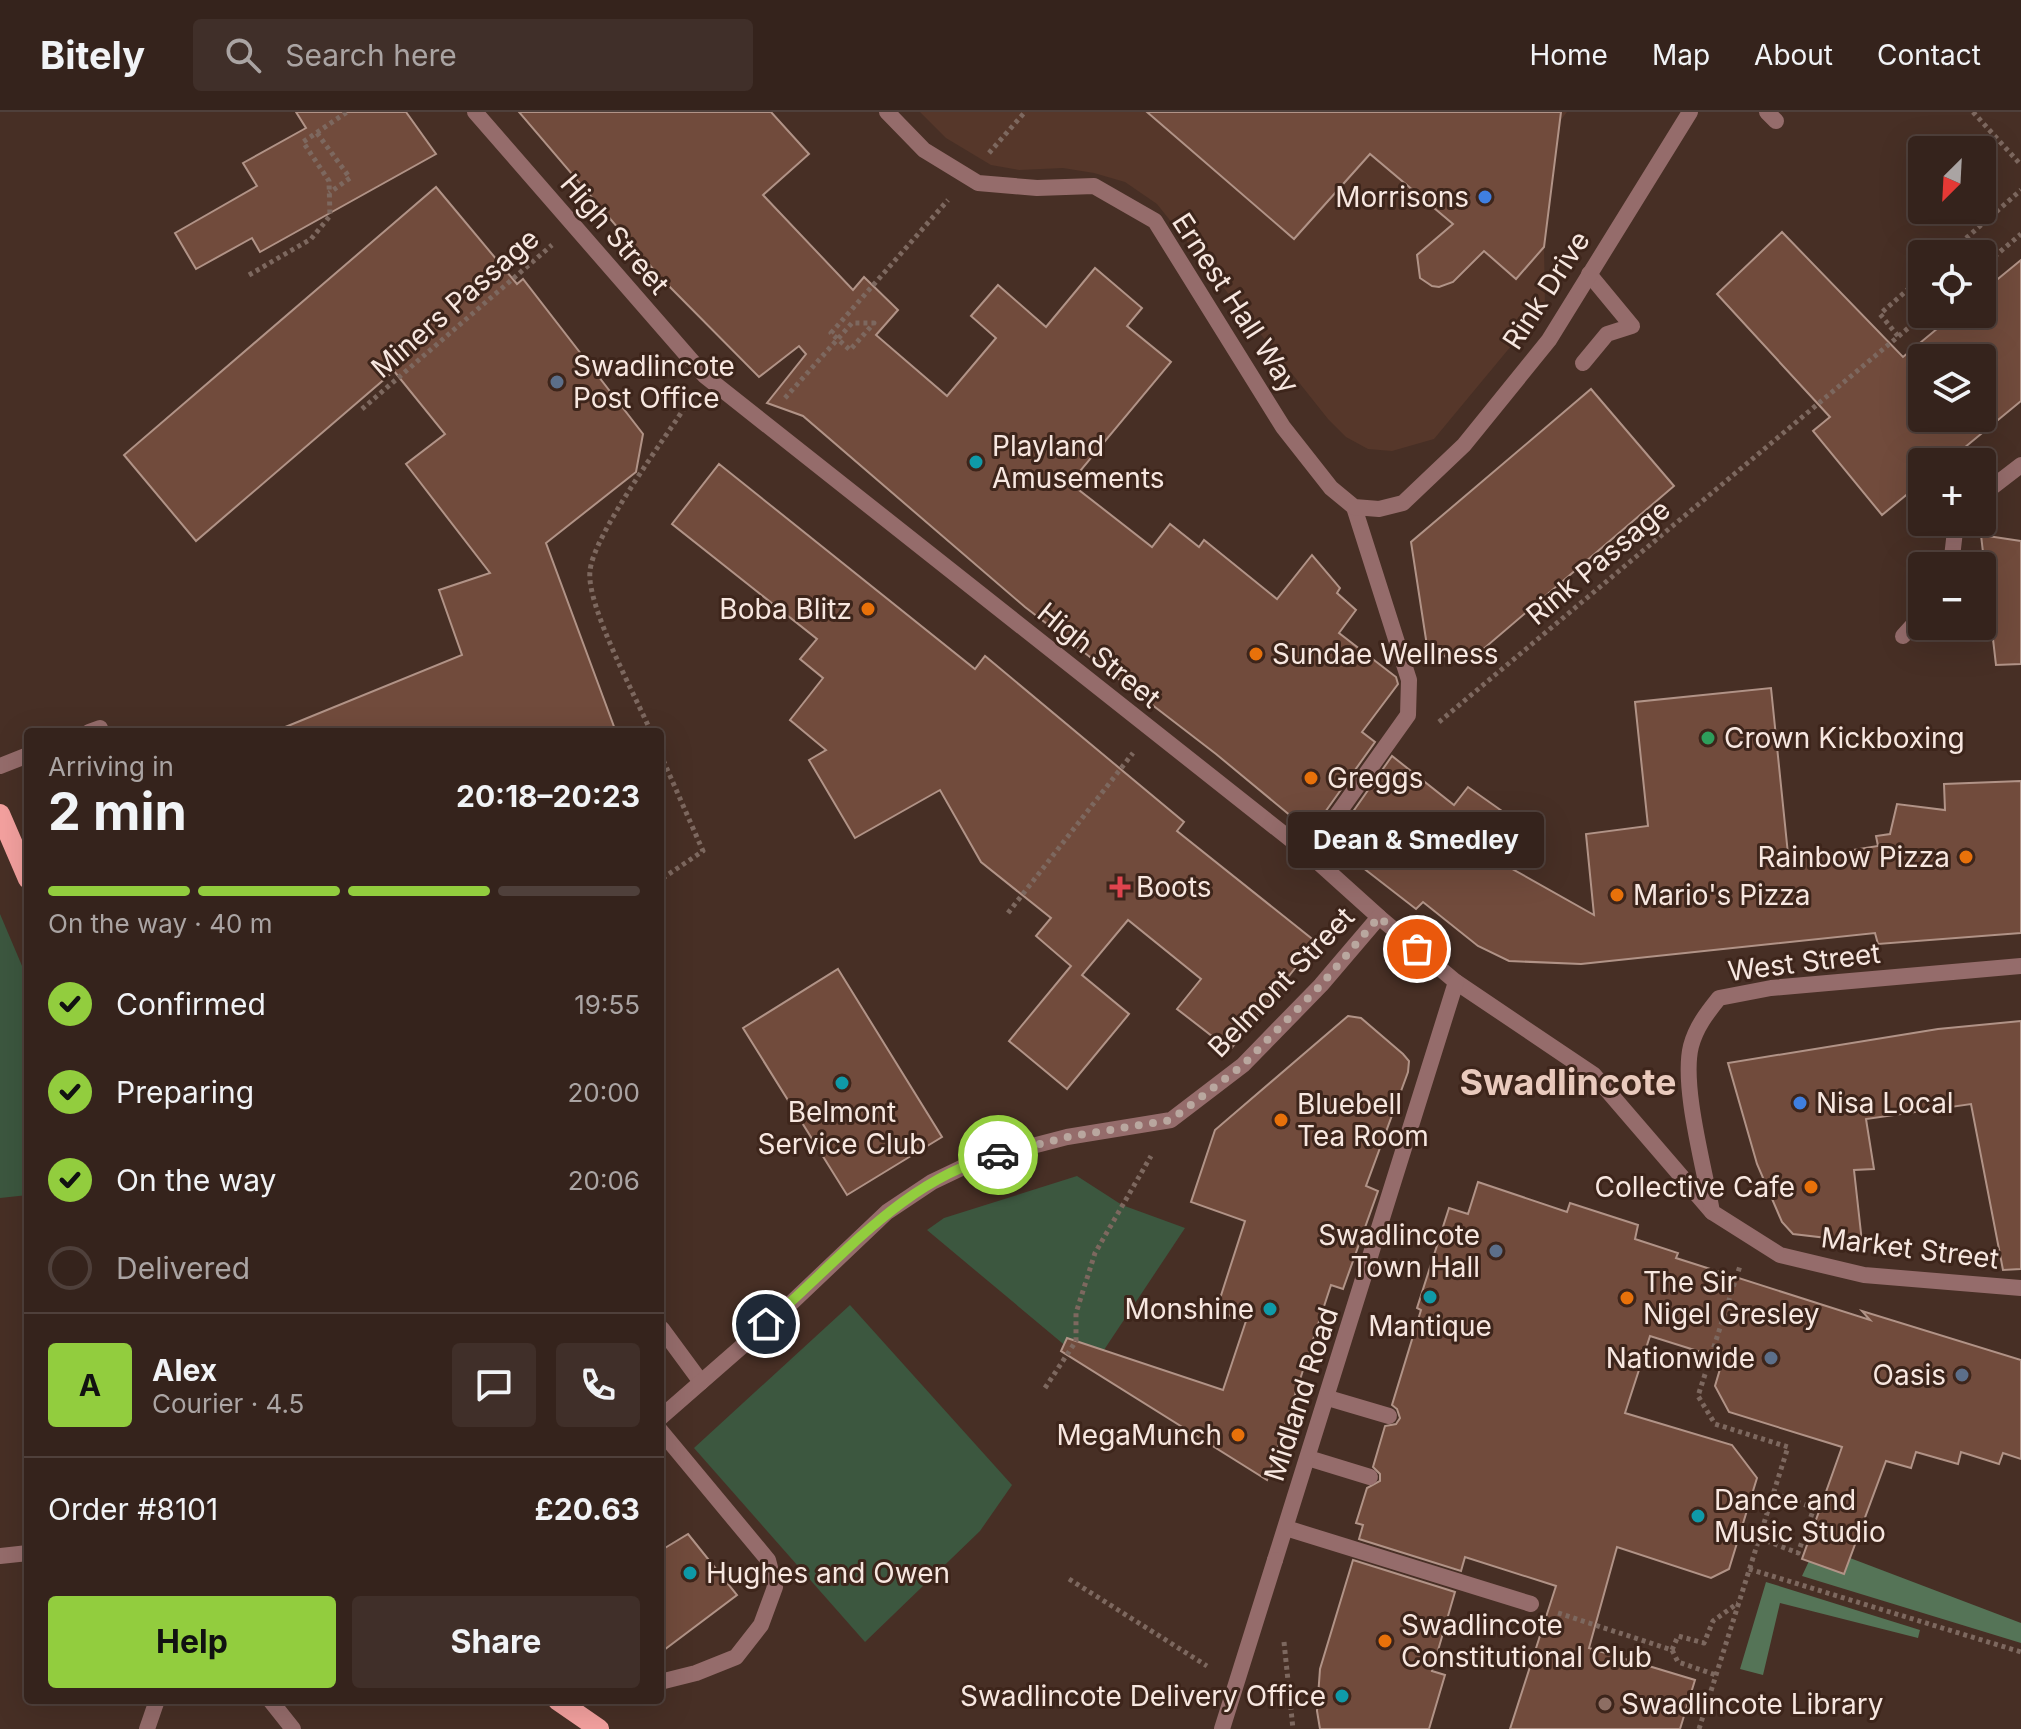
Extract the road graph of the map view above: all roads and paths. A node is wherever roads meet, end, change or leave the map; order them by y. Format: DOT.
graph roads {
  1 [pos="347,112"];
  2 [pos="475,112"];
  3 [pos="887,112"];
  4 [pos="1973,112"];
  5 [pos="1688,113"];
  6 [pos="317,133"];
  7 [pos="2021,165"];
  8 [pos="2021,190"];
  9 [pos="329,193"];
  10 [pos="573,226"];
  11 [pos="2021,234"];
  12 [pos="1964,240"];
  13 [pos="1996,255"];
  14 [pos="1589,274"];
  15 [pos="249,275"];
  16 [pos="873,286"];
  17 [pos="1908,289"];
  18 [pos="1908,328"];
  19 [pos="1898,336"];
  20 [pos="838,340"];
  21 [pos="1583,363"];
  22 [pos="705,376"];
  23 [pos="362,409"];
  24 [pos="762,423"];
  25 [pos="2021,465"];
  26 [pos="1996,484"];
  27 [pos="1354,507"];
  28 [pos="1908,630"];
  29 [pos="1903,636"];
  30 [pos="1437,725"];
  31 [pos="649,728"];
  32 [pos="1151,730"];
  33 [pos="24,757"];
  34 [pos="664,762"];
  35 [pos="0,766"];
  36 [pos="0,814"];
  37 [pos="1309,854"];
  38 [pos="24,870"];
  39 [pos="664,877"];
  40 [pos="1008,913"];
  41 [pos="1379,917"];
  42 [pos="2021,966"];
  43 [pos="1456,982"];
  44 [pos="1171,1120"];
  45 [pos="1712,1212"];
  46 [pos="1749,1238"];
  47 [pos="2021,1288"];
  48 [pos="664,1332"];
  49 [pos="701,1382"];
  50 [pos="1045,1388"];
  51 [pos="1328,1398"];
  52 [pos="664,1414"];
  53 [pos="1389,1416"];
  54 [pos="664,1435"];
  55 [pos="1308,1458"];
  56 [pos="1370,1477"];
  57 [pos="1773,1493"];
  58 [pos="1286,1528"];
  59 [pos="1759,1538"];
  60 [pos="24,1553"];
  61 [pos="0,1556"];
  62 [pos="1749,1569"];
  63 [pos="1069,1579"];
  64 [pos="1739,1602"];
  65 [pos="1531,1604"];
  66 [pos="1672,1650"];
  67 [pos="2021,1652"];
  68 [pos="1191,1655"];
  69 [pos="1716,1675"];
  70 [pos="664,1681"];
  71 [pos="155,1704"];
  72 [pos="273,1704"];
  73 [pos="563,1704"];
  74 [pos="146,1729"];
  75 [pos="293,1729"];
  76 [pos="599,1729"];
  77 [pos="1222,1729"];
  78 [pos="1699,1729"];
  1 -- 6 [label="path"];
  2 -- 10 [label="street, High Street"];
  3 -- 27 [label="street, Ernest Hall Way"];
  4 -- 7 [label="path"];
  5 -- 14 [label="street, Rink Drive"];
  6 -- 9 [label="path"];
  6 -- 9 [label="path"];
  8 -- 12 [label="path"];
  9 -- 15 [label="path"];
  10 -- 22 [label="street, High Street"];
  10 -- 23 [label="path, Miners Passage"];
  11 -- 13 [label="path"];
  14 -- 21 [label="street"];
  14 -- 27 [label="street, Rink Drive"];
  16 -- 20 [label="path"];
  17 -- 19 [label="path"];
  18 -- 19 [label="path, Rink Passage"];
  19 -- 30 [label="path, Rink Passage"];
  20 -- 20 [label="path"];
  20 -- 24 [label="path"];
  22 -- 24 [label="street, High Street"];
  22 -- 31 [label="path"];
  24 -- 32 [label="street, High Street"];
  25 -- 26 [label="street"];
  27 -- 37 [label="street"];
  28 -- 29 [label="street"];
  32 -- 37 [label="street, High Street"];
  32 -- 40 [label="path"];
  33 -- 35 [label="street"];
  34 -- 39 [label="path"];
  36 -- 38 [label="main road"];
  37 -- 41 [label="street, High Street"];
  41 -- 43 [label="street, High Street"];
  41 -- 44 [label="street, Belmont Street"];
  42 -- 45 [label="street, West Street"];
  43 -- 45 [label="street, High Street"];
  43 -- 51 [label="street, Midland Road"];
  44 -- 49 [label="street, Belmont Street"];
  44 -- 50 [label="path"];
  45 -- 46 [label="street"];
  46 -- 47 [label="street, Market Street"];
  46 -- 57 [label="path"];
  48 -- 49 [label="street"];
  49 -- 52 [label="street, Belmont Street"];
  51 -- 53 [label="street"];
  51 -- 55 [label="street, Midland Road"];
  54 -- 70 [label="street"];
  55 -- 56 [label="street"];
  55 -- 58 [label="street, Midland Road"];
  57 -- 59 [label="path"];
  57 -- 59 [label="path"];
  58 -- 65 [label="street"];
  58 -- 77 [label="street, Midland Road"];
  59 -- 62 [label="path"];
  60 -- 61 [label="street"];
  62 -- 64 [label="path"];
  62 -- 67 [label="path"];
  63 -- 68 [label="path"];
  64 -- 66 [label="path"];
  64 -- 69 [label="path"];
  65 -- 66 [label="path"];
  66 -- 69 [label="path"];
  69 -- 78 [label="path"];
  71 -- 74 [label="street"];
  72 -- 75 [label="street"];
  73 -- 76 [label="main road"];
}
